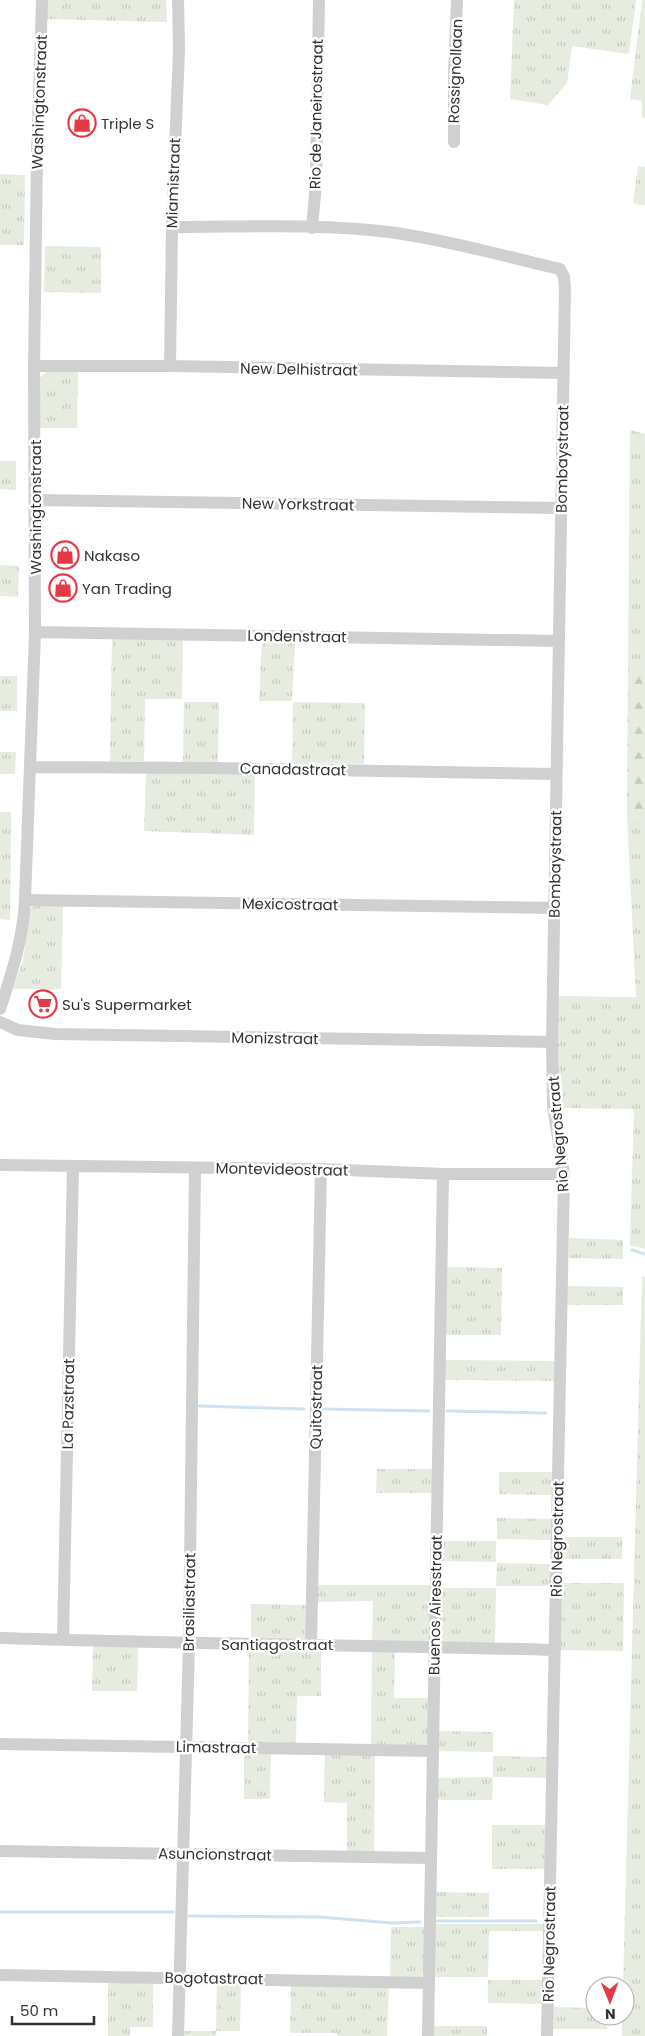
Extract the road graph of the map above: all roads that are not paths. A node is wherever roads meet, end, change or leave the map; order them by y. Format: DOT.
graph roads {
  1 [pos="42,0"];
  2 [pos="178,0"];
  3 [pos="319,0"];
  4 [pos="458,0"];
  5 [pos="454,142"];
  6 [pos="172,227"];
  7 [pos="312,228"];
  8 [pos="34,366"];
  9 [pos="170,366"];
  10 [pos="564,373"];
  11 [pos="35,500"];
  12 [pos="561,508"];
  13 [pos="35,632"];
  14 [pos="559,641"];
  15 [pos="30,767"];
  16 [pos="556,774"];
  17 [pos="25,900"];
  18 [pos="554,908"];
  19 [pos="0,1009"];
  20 [pos="0,1022"];
  21 [pos="552,1042"];
  22 [pos="0,1165"];
  23 [pos="73,1167"];
  24 [pos="195,1168"];
  25 [pos="320,1169"];
  26 [pos="444,1174"];
  27 [pos="564,1174"];
  28 [pos="0,1638"];
  29 [pos="63,1640"];
  30 [pos="189,1644"];
  31 [pos="311,1644"];
  32 [pos="434,1647"];
  33 [pos="554,1650"];
  34 [pos="0,1744"];
  35 [pos="186,1746"];
  36 [pos="432,1751"];
  37 [pos="0,1850"];
  38 [pos="183,1854"];
  39 [pos="430,1858"];
  40 [pos="0,1975"];
  41 [pos="179,1978"];
  42 [pos="428,1982"];
  43 [pos="178,2036"];
  44 [pos="428,2036"];
  45 [pos="547,2036"];
  1 -- 8 [label="street, Washingtonstraat"];
  2 -- 6 [label="street, Miamistraat"];
  3 -- 7 [label="street, Rio de Janeirostraat"];
  4 -- 5 [label="street, Rossignollaan"];
  6 -- 7 [label="street, Bombaystraat"];
  6 -- 9 [label="street, Miamistraat"];
  7 -- 10 [label="street, Bombaystraat"];
  8 -- 9 [label="street, New Delhistraat"];
  8 -- 11 [label="street, Washingtonstraat"];
  9 -- 10 [label="street, New Delhistraat"];
  10 -- 12 [label="street, Bombaystraat"];
  11 -- 12 [label="street, New Yorkstraat"];
  11 -- 13 [label="street, Washingtonstraat"];
  12 -- 14 [label="street, Bombaystraat"];
  13 -- 14 [label="street, Londenstraat"];
  13 -- 15 [label="street, Washingtonstraat"];
  14 -- 16 [label="street, Bombaystraat"];
  15 -- 16 [label="street, Canadastraat"];
  15 -- 17 [label="street, Washingtonstraat"];
  16 -- 18 [label="street, Bombaystraat"];
  17 -- 18 [label="street, Mexicostraat"];
  17 -- 19 [label="street, Washingtonstraat"];
  18 -- 21 [label="street, Bombaystraat"];
  20 -- 21 [label="street, Monizstraat"];
  21 -- 27 [label="street, Rio Negrostraat"];
  22 -- 23 [label="street, Montevideostraat"];
  23 -- 24 [label="street, Montevideostraat"];
  23 -- 29 [label="street, La Pazstraat"];
  24 -- 25 [label="street, Montevideostraat"];
  24 -- 30 [label="street, Brasiliastraat"];
  25 -- 26 [label="street, Montevideostraat"];
  25 -- 31 [label="street, Quitostraat"];
  26 -- 27 [label="street, Montevideostraat"];
  26 -- 32 [label="street, Buenos Airesstraat"];
  27 -- 33 [label="street, Rio Negrostraat"];
  28 -- 29 [label="street, Santiagostraat"];
  29 -- 30 [label="street, Santiagostraat"];
  30 -- 31 [label="street, Santiagostraat"];
  30 -- 35 [label="street, Brasiliastraat"];
  31 -- 32 [label="street, Santiagostraat"];
  32 -- 33 [label="street, Santiagostraat"];
  32 -- 36 [label="street, Buenos Airesstraat"];
  33 -- 45 [label="street, Rio Negrostraat"];
  34 -- 35 [label="street, Limastraat"];
  35 -- 36 [label="street, Limastraat"];
  35 -- 38 [label="street, Brasiliastraat"];
  36 -- 39 [label="street, Buenos Airesstraat"];
  37 -- 38 [label="street, Asuncionstraat"];
  38 -- 39 [label="street, Asuncionstraat"];
  38 -- 41 [label="street, Brasiliastraat"];
  39 -- 42 [label="street, Buenos Airesstraat"];
  40 -- 41 [label="street, Bogotastraat"];
  41 -- 42 [label="street, Bogotastraat"];
  41 -- 43 [label="street, Brasiliastraat"];
  42 -- 44 [label="street, Buenos Airesstraat"];
}
